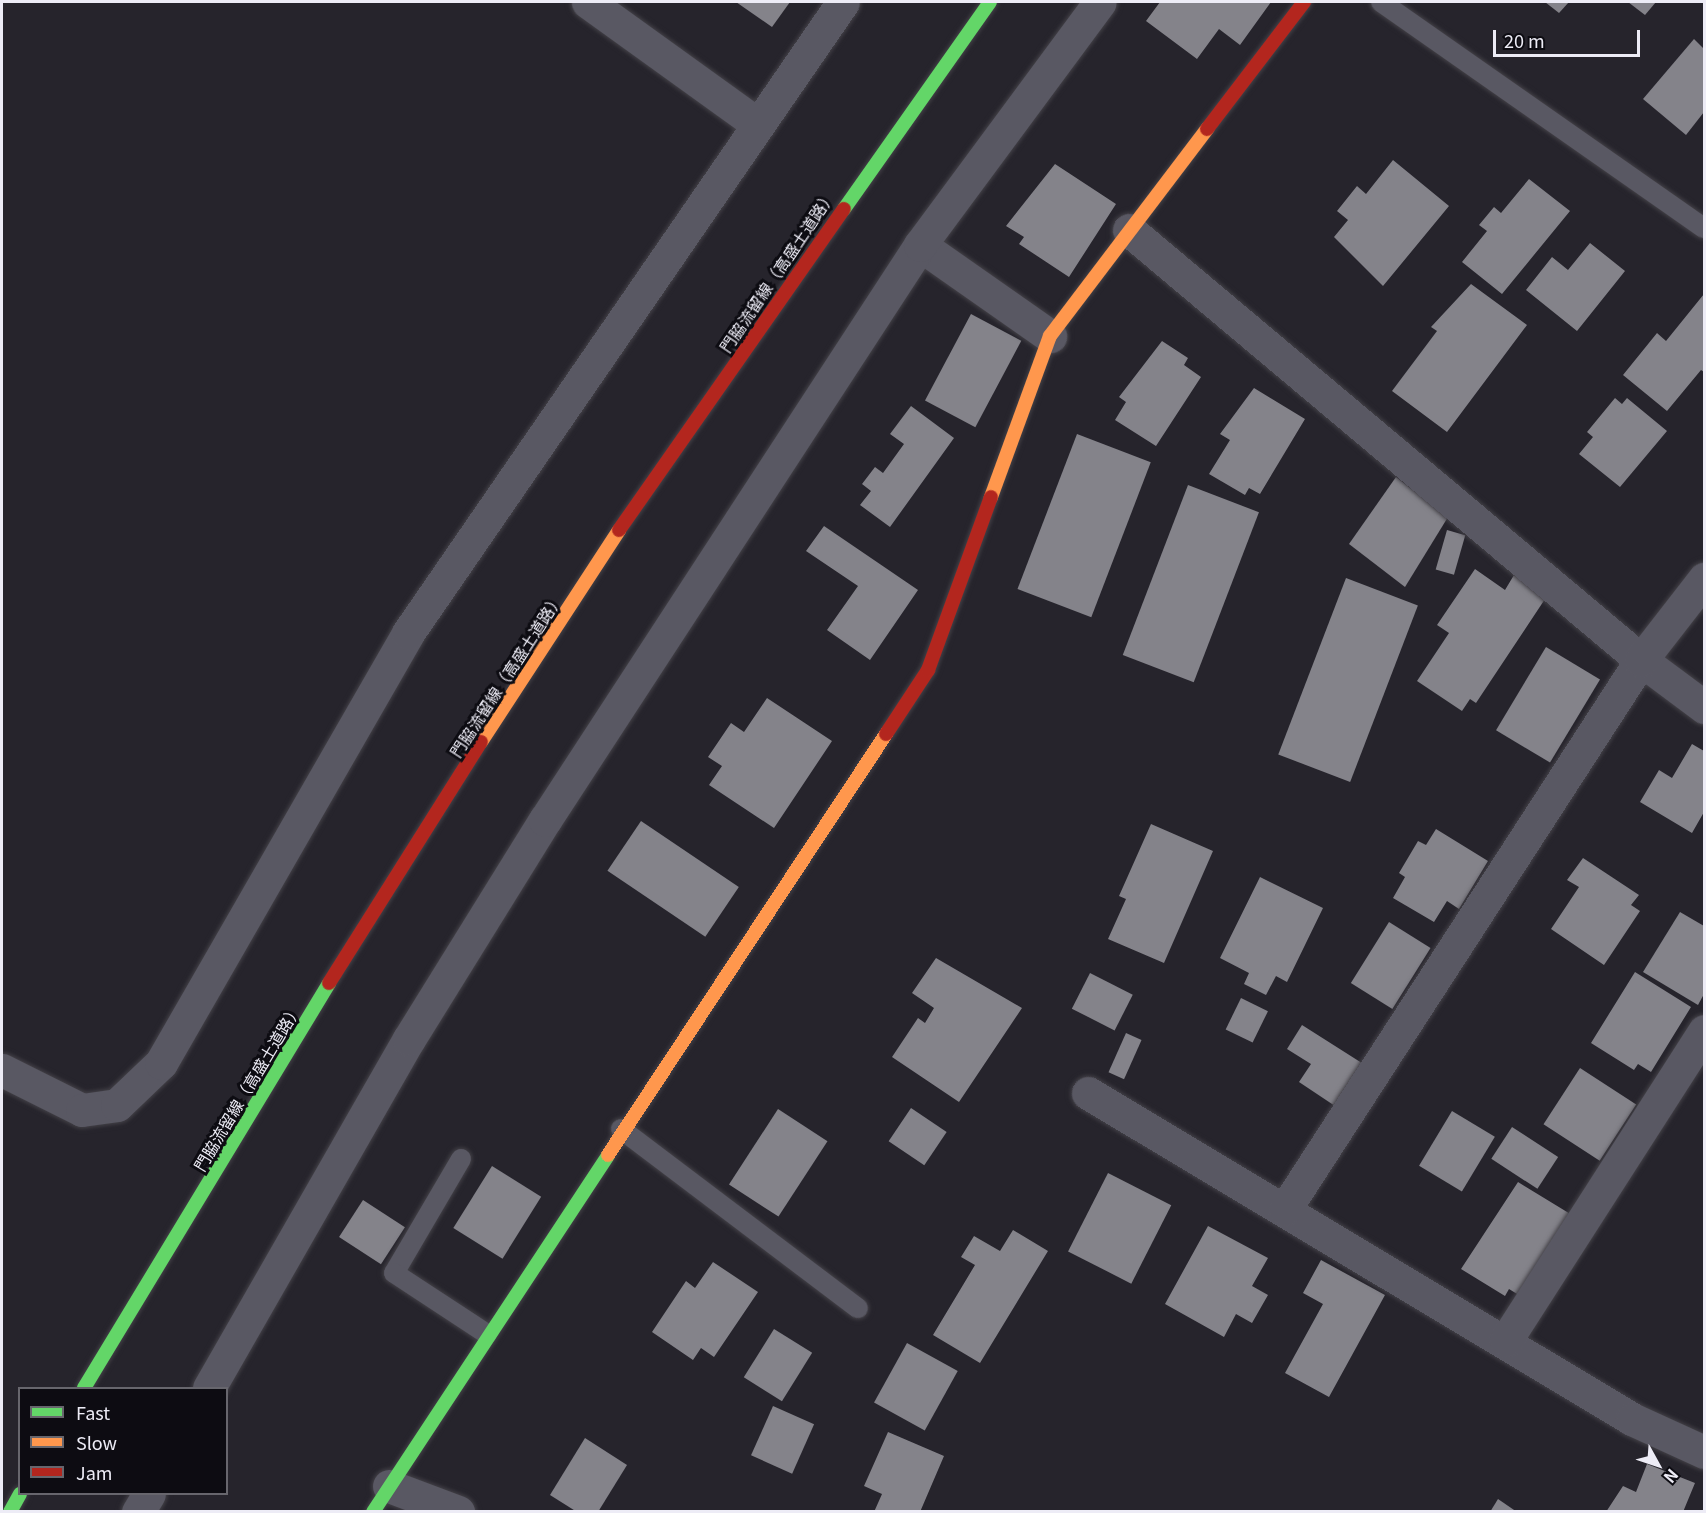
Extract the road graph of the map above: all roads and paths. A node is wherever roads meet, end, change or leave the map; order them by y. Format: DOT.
graph roads {
  1 [pos="588,2"];
  2 [pos="843,2"];
  3 [pos="990,2"];
  4 [pos="1100,2"];
  5 [pos="1304,2"];
  6 [pos="1381,2"];
  7 [pos="756,123"];
  8 [pos="1704,228"];
  9 [pos="1129,230"];
  10 [pos="920,245"];
  11 [pos="1050,336"];
  12 [pos="1704,579"];
  13 [pos="1641,660"];
  14 [pos="1704,707"];
  15 [pos="1704,1030"];
  16 [pos="2,1070"];
  17 [pos="1088,1093"];
  18 [pos="621,1129"];
  19 [pos="462,1159"];
  20 [pos="1285,1209"];
  21 [pos="858,1308"];
  22 [pos="487,1334"];
  23 [pos="1506,1340"];
  24 [pos="85,1387"];
  25 [pos="210,1387"];
  26 [pos="1704,1452"];
  27 [pos="19,1495"];
  28 [pos="148,1495"];
  29 [pos="381,1499"];
  30 [pos="10,1512"];
  31 [pos="138,1512"];
  32 [pos="458,1512"];
  1 -- 7 [label="street"];
  2 -- 7 [label="street"];
  3 -- 24 [label="street, 門脇流留線（高盛土道路）"];
  4 -- 10 [label="street"];
  5 -- 9 [label="street"];
  6 -- 8 [label="lane"];
  7 -- 16 [label="street"];
  9 -- 11 [label="street"];
  9 -- 13 [label="street"];
  10 -- 11 [label="street"];
  10 -- 25 [label="street"];
  11 -- 18 [label="street"];
  12 -- 13 [label="street"];
  13 -- 14 [label="street"];
  13 -- 20 [label="street"];
  15 -- 23 [label="street"];
  17 -- 20 [label="street"];
  18 -- 21 [label="lane"];
  18 -- 22 [label="street"];
  19 -- 22 [label="lane"];
  20 -- 23 [label="street"];
  22 -- 29 [label="street"];
  23 -- 26 [label="street"];
  27 -- 30 [label="street"];
  28 -- 31 [label="street"];
  29 -- 32 [label="street"];
}
